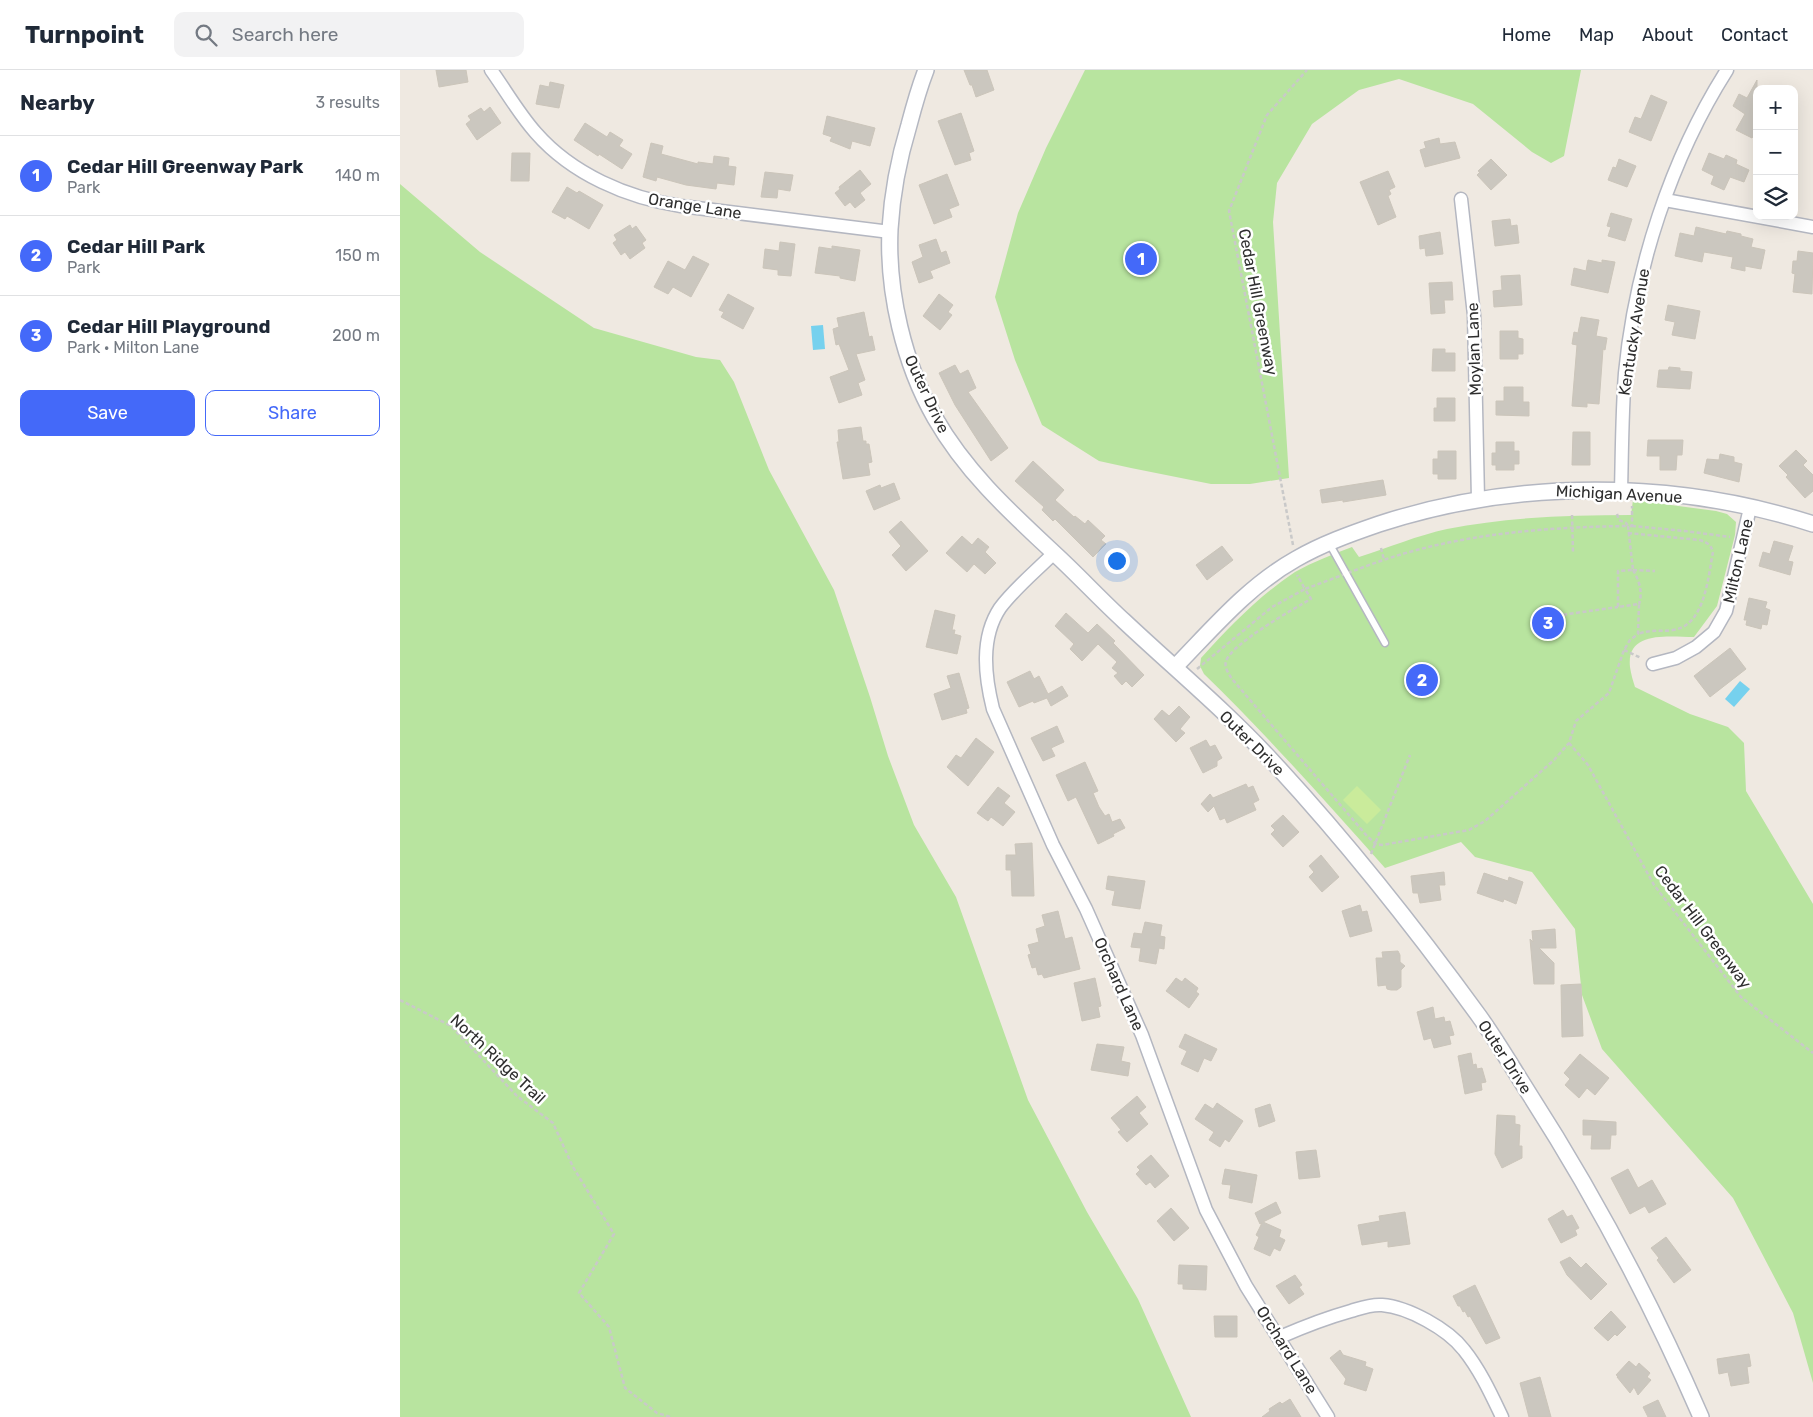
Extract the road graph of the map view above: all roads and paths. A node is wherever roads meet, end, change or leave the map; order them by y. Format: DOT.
graph roads {
  1 [pos="491,70"];
  2 [pos="926,70"];
  3 [pos="1307,70"];
  4 [pos="1728,70"];
  5 [pos="1461,199"];
  6 [pos="1665,200"];
  7 [pos="1813,227"];
  8 [pos="890,232"];
  9 [pos="1628,491"];
  10 [pos="1478,499"];
  11 [pos="1750,508"];
  12 [pos="1617,514"];
  13 [pos="1572,515"];
  14 [pos="1813,524"];
  15 [pos="1628,526"];
  16 [pos="1632,526"];
  17 [pos="1573,528"];
  18 [pos="1628,533"];
  19 [pos="1743,539"];
  20 [pos="1329,543"];
  21 [pos="1381,548"];
  22 [pos="1573,552"];
  23 [pos="1054,553"];
  24 [pos="1293,560"];
  25 [pos="1384,560"];
  26 [pos="1633,570"];
  27 [pos="1655,571"];
  28 [pos="1346,574"];
  29 [pos="1305,588"];
  30 [pos="1639,604"];
  31 [pos="1618,607"];
  32 [pos="1554,619"];
  33 [pos="1638,634"];
  34 [pos="1385,643"];
  35 [pos="1624,650"];
  36 [pos="1654,664"];
  37 [pos="1175,667"];
  38 [pos="1187,678"];
  39 [pos="1569,743"];
  40 [pos="1410,755"];
  41 [pos="1376,844"];
  42 [pos="1362,862"];
  43 [pos="400,1000"];
  44 [pos="1813,1053"];
  45 [pos="1280,1337"];
  46 [pos="671,1417"];
  47 [pos="1328,1417"];
  48 [pos="1502,1417"];
  49 [pos="1701,1417"];
  1 -- 8 [label="street, Orange Lane"];
  2 -- 8 [label="street, Outer Drive"];
  3 -- 24 [label="path, Cedar Hill Greenway"];
  4 -- 6 [label="street, Kentucky Avenue"];
  5 -- 10 [label="street, Moylan Lane"];
  6 -- 7 [label="street"];
  6 -- 9 [label="street, Kentucky Avenue"];
  8 -- 23 [label="street, Outer Drive"];
  9 -- 10 [label="street, Michigan Avenue"];
  9 -- 11 [label="street, Michigan Avenue"];
  9 -- 16 [label="path"];
  10 -- 20 [label="street, Michigan Avenue"];
  11 -- 14 [label="street, Michigan Avenue"];
  11 -- 19 [label="street, Milton Lane"];
  12 -- 15 [label="path"];
  13 -- 17 [label="path"];
  15 -- 16 [label="path"];
  15 -- 17 [label="path"];
  15 -- 18 [label="path"];
  16 -- 19 [label="path"];
  17 -- 22 [label="path"];
  17 -- 25 [label="path"];
  18 -- 26 [label="path"];
  18 -- 33 [label="path"];
  19 -- 36 [label="street, Milton Lane"];
  20 -- 24 [label="street, Michigan Avenue"];
  20 -- 28 [label="lane"];
  21 -- 25 [label="path"];
  23 -- 37 [label="street, Outer Drive"];
  23 -- 45 [label="street, Orchard Lane"];
  24 -- 29 [label="path, Cedar Hill Greenway"];
  24 -- 37 [label="street, Michigan Avenue"];
  25 -- 28 [label="path"];
  26 -- 27 [label="path"];
  26 -- 30 [label="path"];
  26 -- 31 [label="path"];
  28 -- 29 [label="path"];
  28 -- 34 [label="lane"];
  29 -- 38 [label="path"];
  29 -- 41 [label="path"];
  30 -- 31 [label="path"];
  30 -- 33 [label="path"];
  31 -- 32 [label="path"];
  33 -- 35 [label="path"];
  35 -- 36 [label="path"];
  35 -- 39 [label="path"];
  37 -- 38 [label="street, Outer Drive"];
  38 -- 42 [label="street, Outer Drive"];
  39 -- 41 [label="path"];
  39 -- 44 [label="path, Cedar Hill Greenway"];
  40 -- 41 [label="path"];
  41 -- 42 [label="path"];
  42 -- 49 [label="street, Outer Drive"];
  43 -- 46 [label="path, North Ridge Trail"];
  45 -- 47 [label="street, Orchard Lane"];
  45 -- 48 [label="street"];
}
